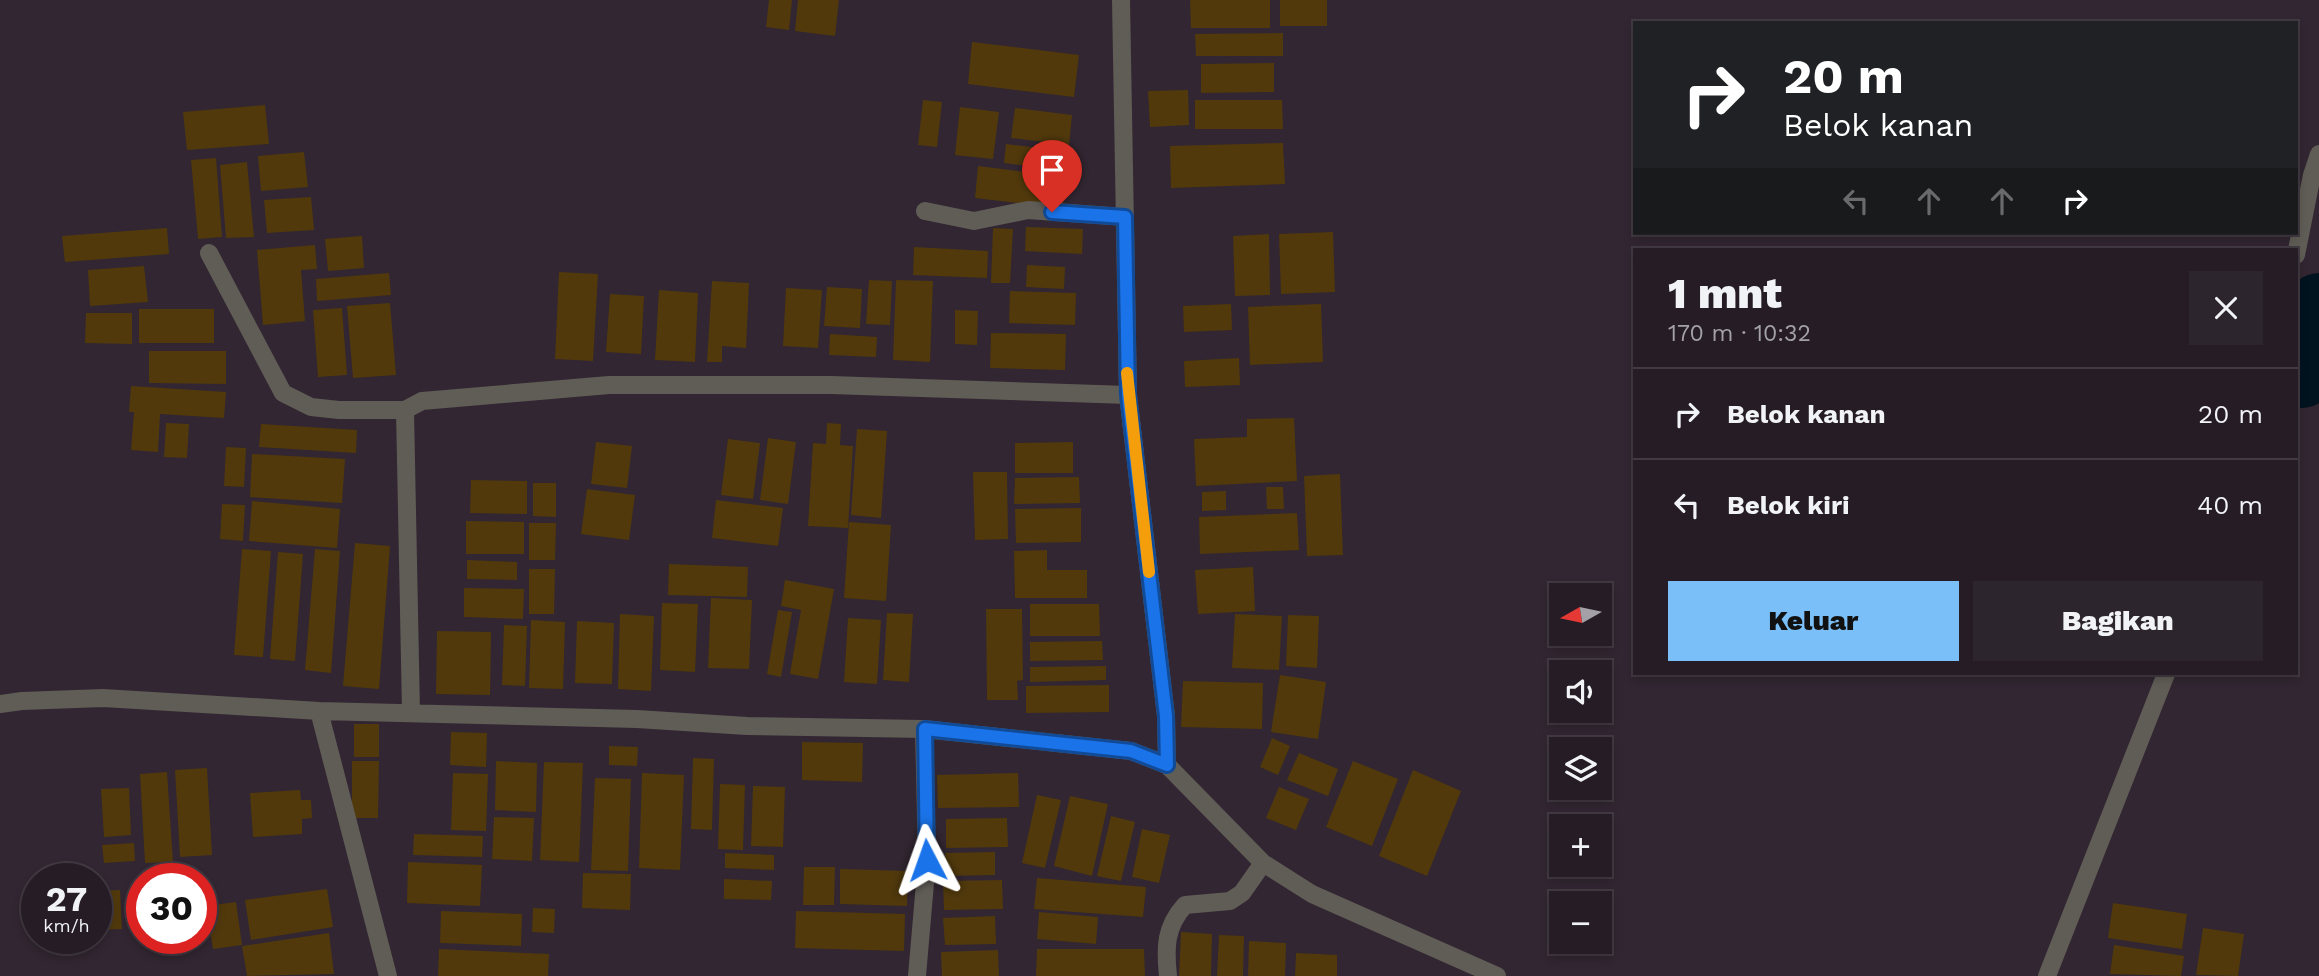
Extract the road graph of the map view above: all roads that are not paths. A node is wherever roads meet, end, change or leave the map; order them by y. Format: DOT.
graph roads {
  1 [pos="1121,0"];
  2 [pos="2319,138"];
  3 [pos="2319,155"];
  4 [pos="925,211"];
  5 [pos="1125,217"];
  6 [pos="2298,248"];
  7 [pos="209,253"];
  8 [pos="1128,395"];
  9 [pos="405,410"];
  10 [pos="2166,675"];
  11 [pos="0,704"];
  12 [pos="319,711"];
  13 [pos="411,712"];
  14 [pos="925,729"];
  15 [pos="1167,765"];
  16 [pos="1263,863"];
  17 [pos="388,976"];
  18 [pos="917,976"];
  19 [pos="1168,976"];
  20 [pos="1497,976"];
  21 [pos="2047,976"];
  1 -- 5 [label="street"];
  2 -- 3 [label="street"];
  3 -- 6 [label="street"];
  4 -- 5 [label="street"];
  5 -- 8 [label="street"];
  7 -- 9 [label="street"];
  8 -- 9 [label="street"];
  8 -- 15 [label="street"];
  9 -- 13 [label="street"];
  10 -- 21 [label="street"];
  11 -- 12 [label="street"];
  12 -- 13 [label="street"];
  12 -- 17 [label="street"];
  13 -- 14 [label="street"];
  14 -- 15 [label="street"];
  14 -- 18 [label="street"];
  15 -- 16 [label="street"];
  16 -- 19 [label="street"];
  16 -- 20 [label="street"];
}
